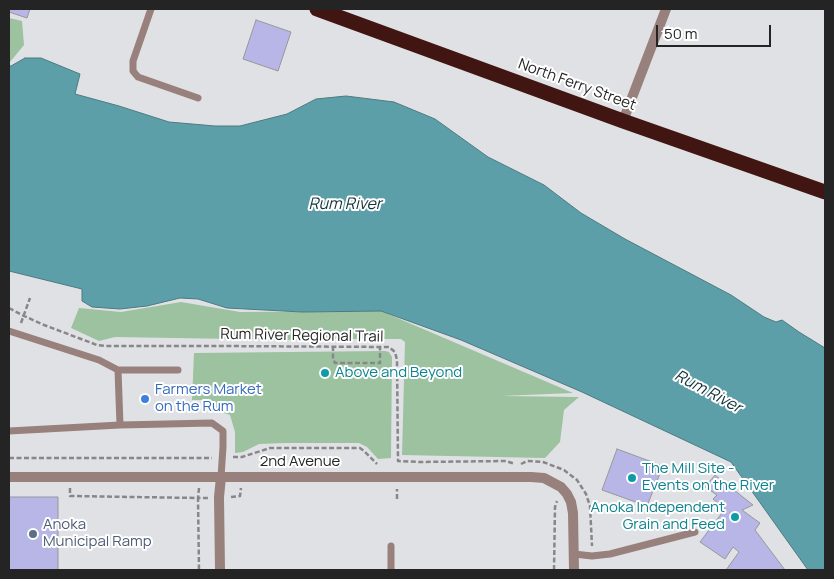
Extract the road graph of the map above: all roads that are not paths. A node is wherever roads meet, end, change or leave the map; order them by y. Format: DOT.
graph roads {
  1 [pos="151,9"];
  2 [pos="320,9"];
  3 [pos="666,9"];
  4 [pos="198,98"];
  5 [pos="623,121"];
  6 [pos="825,192"];
  7 [pos="9,331"];
  8 [pos="118,370"];
  9 [pos="178,370"];
  10 [pos="120,425"];
  11 [pos="9,431"];
  12 [pos="221,477"];
  13 [pos="9,478"];
  14 [pos="695,532"];
  15 [pos="391,546"];
  16 [pos="574,554"];
  17 [pos="220,570"];
  18 [pos="391,570"];
  19 [pos="574,570"];
  1 -- 4 [label="lane"];
  2 -- 5 [label="highway, North Ferry Street"];
  3 -- 5 [label="street"];
  5 -- 6 [label="highway, North Ferry Street"];
  7 -- 8 [label="lane"];
  8 -- 9 [label="lane"];
  8 -- 10 [label="lane"];
  10 -- 11 [label="lane"];
  10 -- 12 [label="lane"];
  12 -- 13 [label="street, 2nd Avenue"];
  12 -- 16 [label="street, 2nd Avenue"];
  12 -- 17 [label="street"];
  14 -- 16 [label="lane"];
  15 -- 18 [label="lane"];
  16 -- 19 [label="street"];
}
